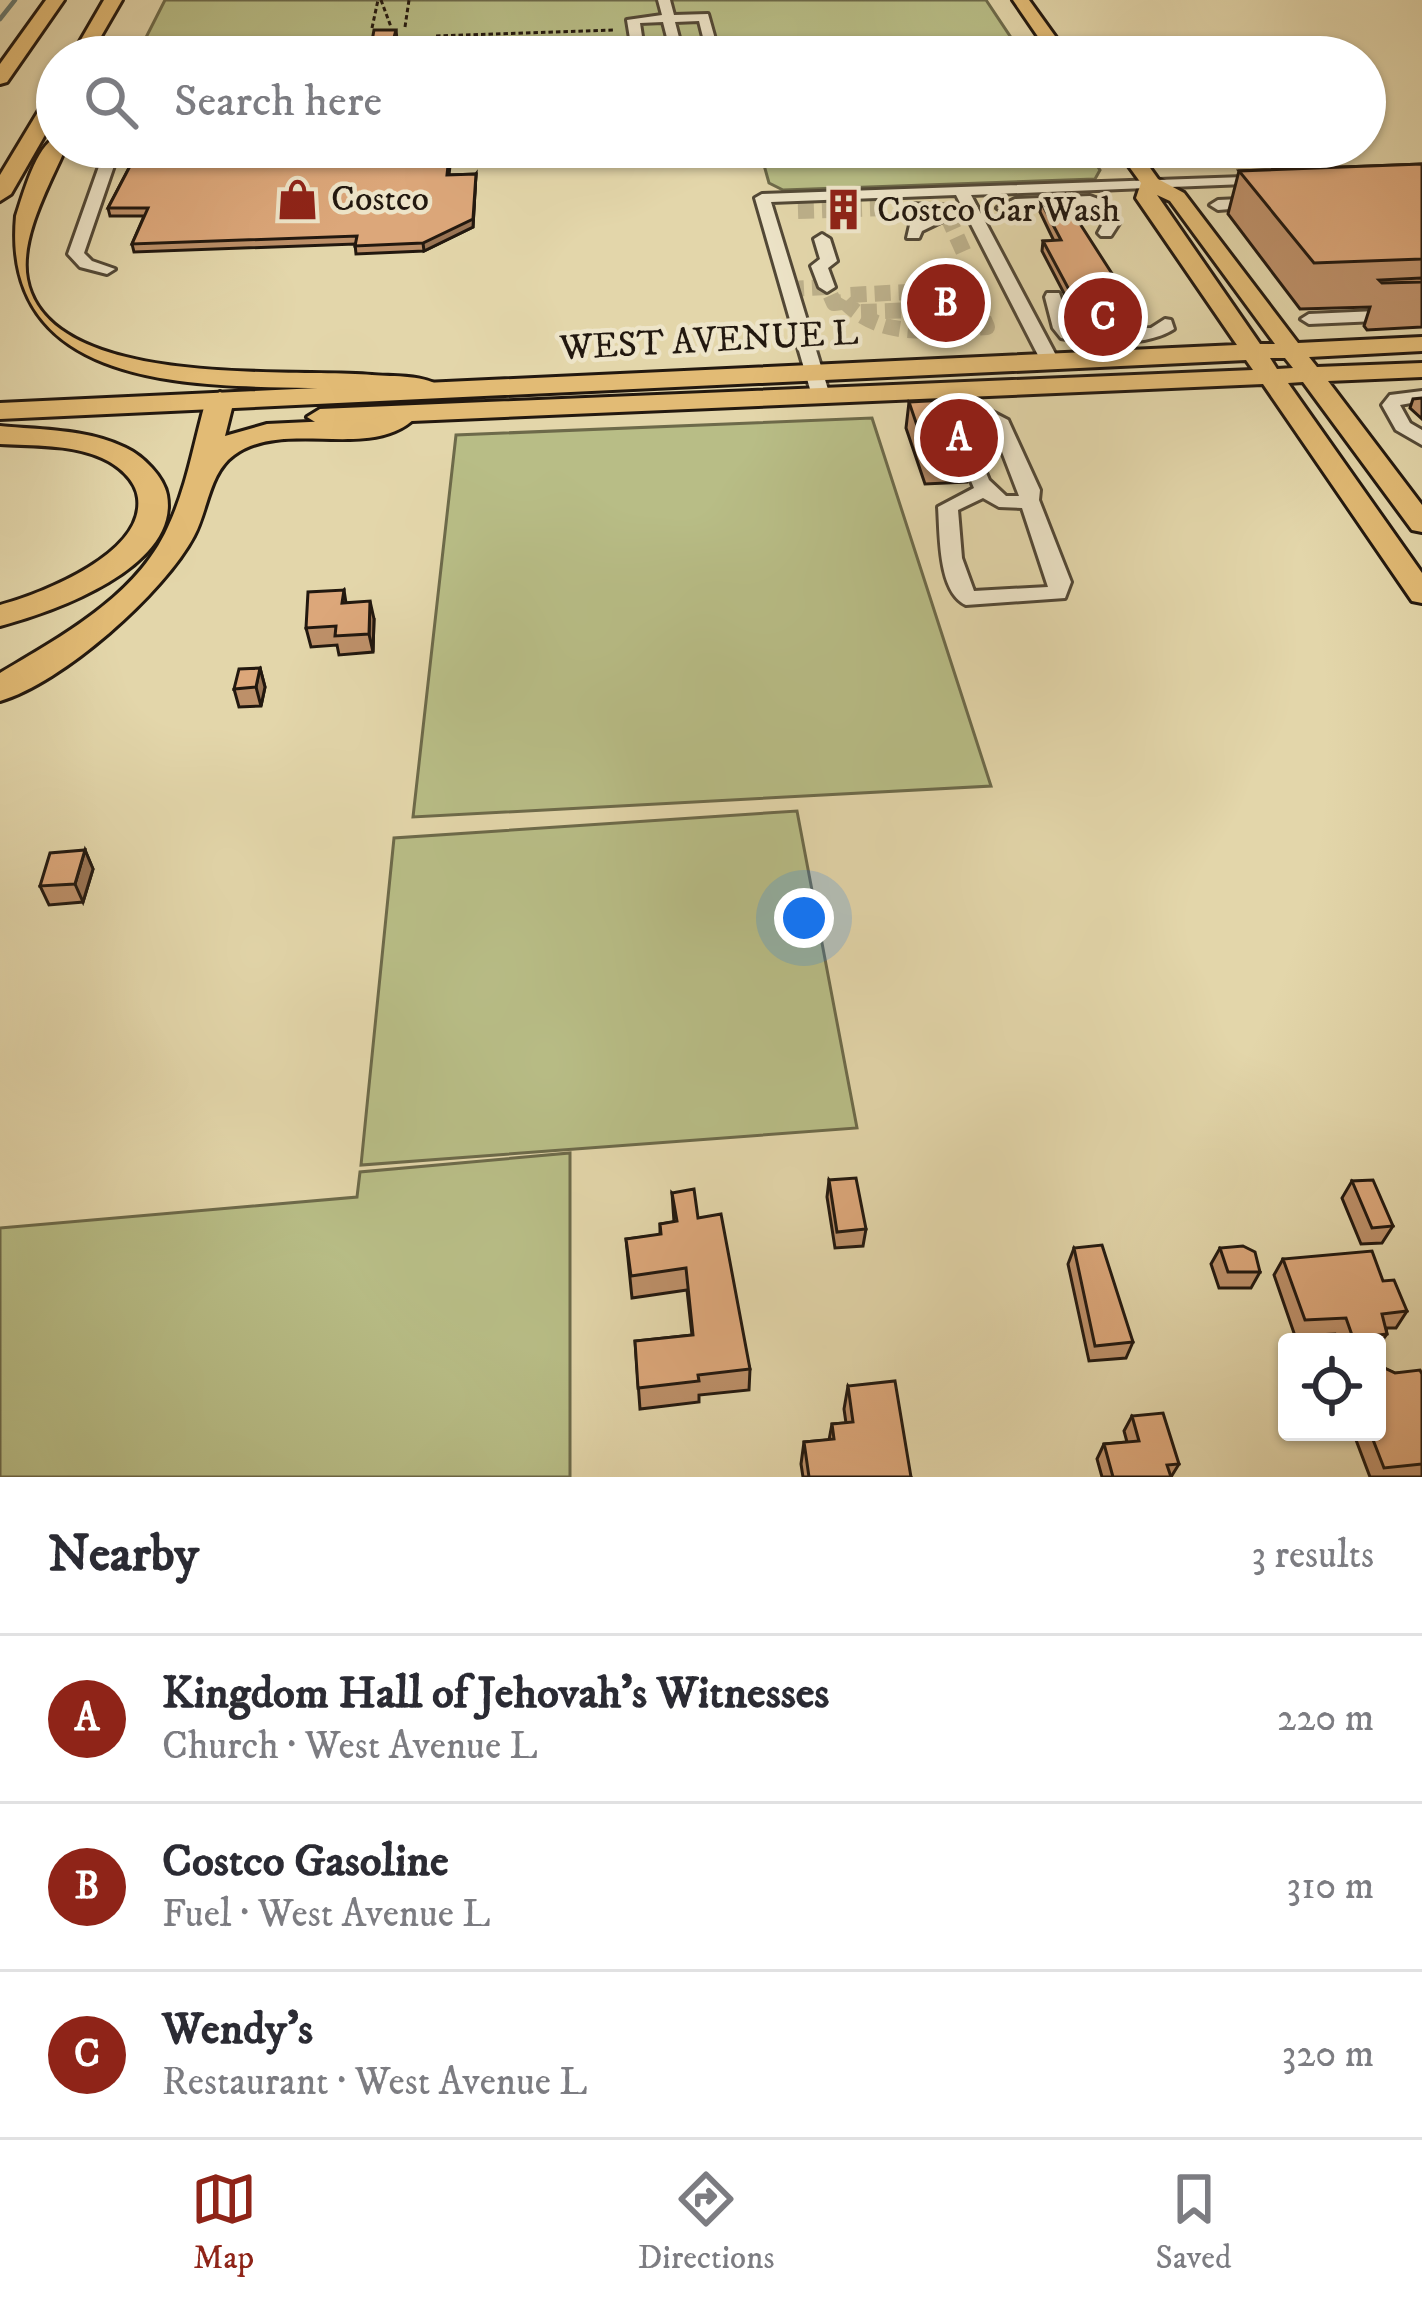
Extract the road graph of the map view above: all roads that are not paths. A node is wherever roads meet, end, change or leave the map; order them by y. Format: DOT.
graph roads {
  1 [pos="53,0"];
  2 [pos="112,0"];
  3 [pos="664,0"];
  4 [pos="1021,0"];
  5 [pos="669,18"];
  6 [pos="92,36"];
  7 [pos="636,36"];
  8 [pos="673,36"];
  9 [pos="709,36"];
  10 [pos="1046,36"];
  11 [pos="0,49"];
  12 [pos="0,78"];
  13 [pos="36,133"];
  14 [pos="48,168"];
  15 [pos="106,168"];
  16 [pos="1140,168"];
  17 [pos="1287,178"];
  18 [pos="1151,183"];
  19 [pos="961,190"];
  20 [pos="0,194"];
  21 [pos="1286,202"];
  22 [pos="1218,205"];
  23 [pos="888,208"];
  24 [pos="1004,208"];
  25 [pos="798,212"];
  26 [pos="767,213"];
  27 [pos="1106,232"];
  28 [pos="913,236"];
  29 [pos="822,239"];
  30 [pos="107,269"];
  31 [pos="827,287"];
  32 [pos="1053,297"];
  33 [pos="1422,314"];
  34 [pos="1309,319"];
  35 [pos="1165,324"];
  36 [pos="1422,344"];
  37 [pos="1292,350"];
  38 [pos="1050,361"];
  39 [pos="1261,364"];
  40 [pos="1422,370"];
  41 [pos="1310,375"];
  42 [pos="818,384"];
  43 [pos="429,389"];
  44 [pos="1422,396"];
  45 [pos="968,399"];
  46 [pos="0,411"];
  47 [pos="216,411"];
  48 [pos="405,414"];
  49 [pos="0,433"];
  50 [pos="1422,439"];
  51 [pos="194,489"];
  52 [pos="985,490"];
  53 [pos="1029,500"];
  54 [pos="1418,514"];
  55 [pos="1422,594"];
  56 [pos="0,616"];
  57 [pos="0,689"];
  1 -- 11 [label="highway"];
  1 -- 12 [label="highway"];
  2 -- 6 [label="highway"];
  3 -- 5 [label="street"];
  4 -- 10 [label="main road"];
  5 -- 7 [label="street"];
  5 -- 8 [label="street"];
  5 -- 9 [label="street"];
  13 -- 20 [label="highway"];
  14 -- 43 [label="highway"];
  15 -- 30 [label="street"];
  16 -- 18 [label="main road"];
  17 -- 18 [label="street"];
  18 -- 19 [label="street"];
  18 -- 37 [label="main road"];
  18 -- 39 [label="main road"];
  19 -- 26 [label="street"];
  19 -- 38 [label="street"];
  21 -- 22 [label="street"];
  23 -- 28 [label="street"];
  24 -- 27 [label="street"];
  25 -- 26 [label="street"];
  26 -- 42 [label="street"];
  29 -- 31 [label="street"];
  32 -- 35 [label="street"];
  33 -- 34 [label="street"];
  36 -- 37 [label="main road, WEST AVENUE L"];
  37 -- 39 [label="main road, WEST AVENUE L"];
  37 -- 41 [label="main road"];
  38 -- 39 [label="main road, WEST AVENUE L"];
  38 -- 42 [label="main road, WEST AVENUE L"];
  39 -- 41 [label="main road, WEST AVENUE L"];
  39 -- 45 [label="main road, WEST AVENUE L"];
  39 -- 55 [label="main road"];
  40 -- 41 [label="main road, WEST AVENUE L"];
  41 -- 54 [label="main road"];
  42 -- 43 [label="main road, WEST AVENUE L"];
  42 -- 45 [label="main road, WEST AVENUE L"];
  42 -- 48 [label="main road, WEST AVENUE L"];
  43 -- 47 [label="main road, WEST AVENUE L"];
  44 -- 50 [label="street"];
  45 -- 52 [label="street"];
  45 -- 53 [label="street"];
  46 -- 47 [label="main road, WEST AVENUE L"];
  47 -- 48 [label="main road, WEST AVENUE L"];
  47 -- 49 [label="main road, WEST AVENUE L"];
  47 -- 51 [label="highway"];
  48 -- 51 [label="highway"];
  49 -- 56 [label="highway"];
  51 -- 57 [label="highway"];
  52 -- 53 [label="street"];
  52 -- 53 [label="street"];
}
